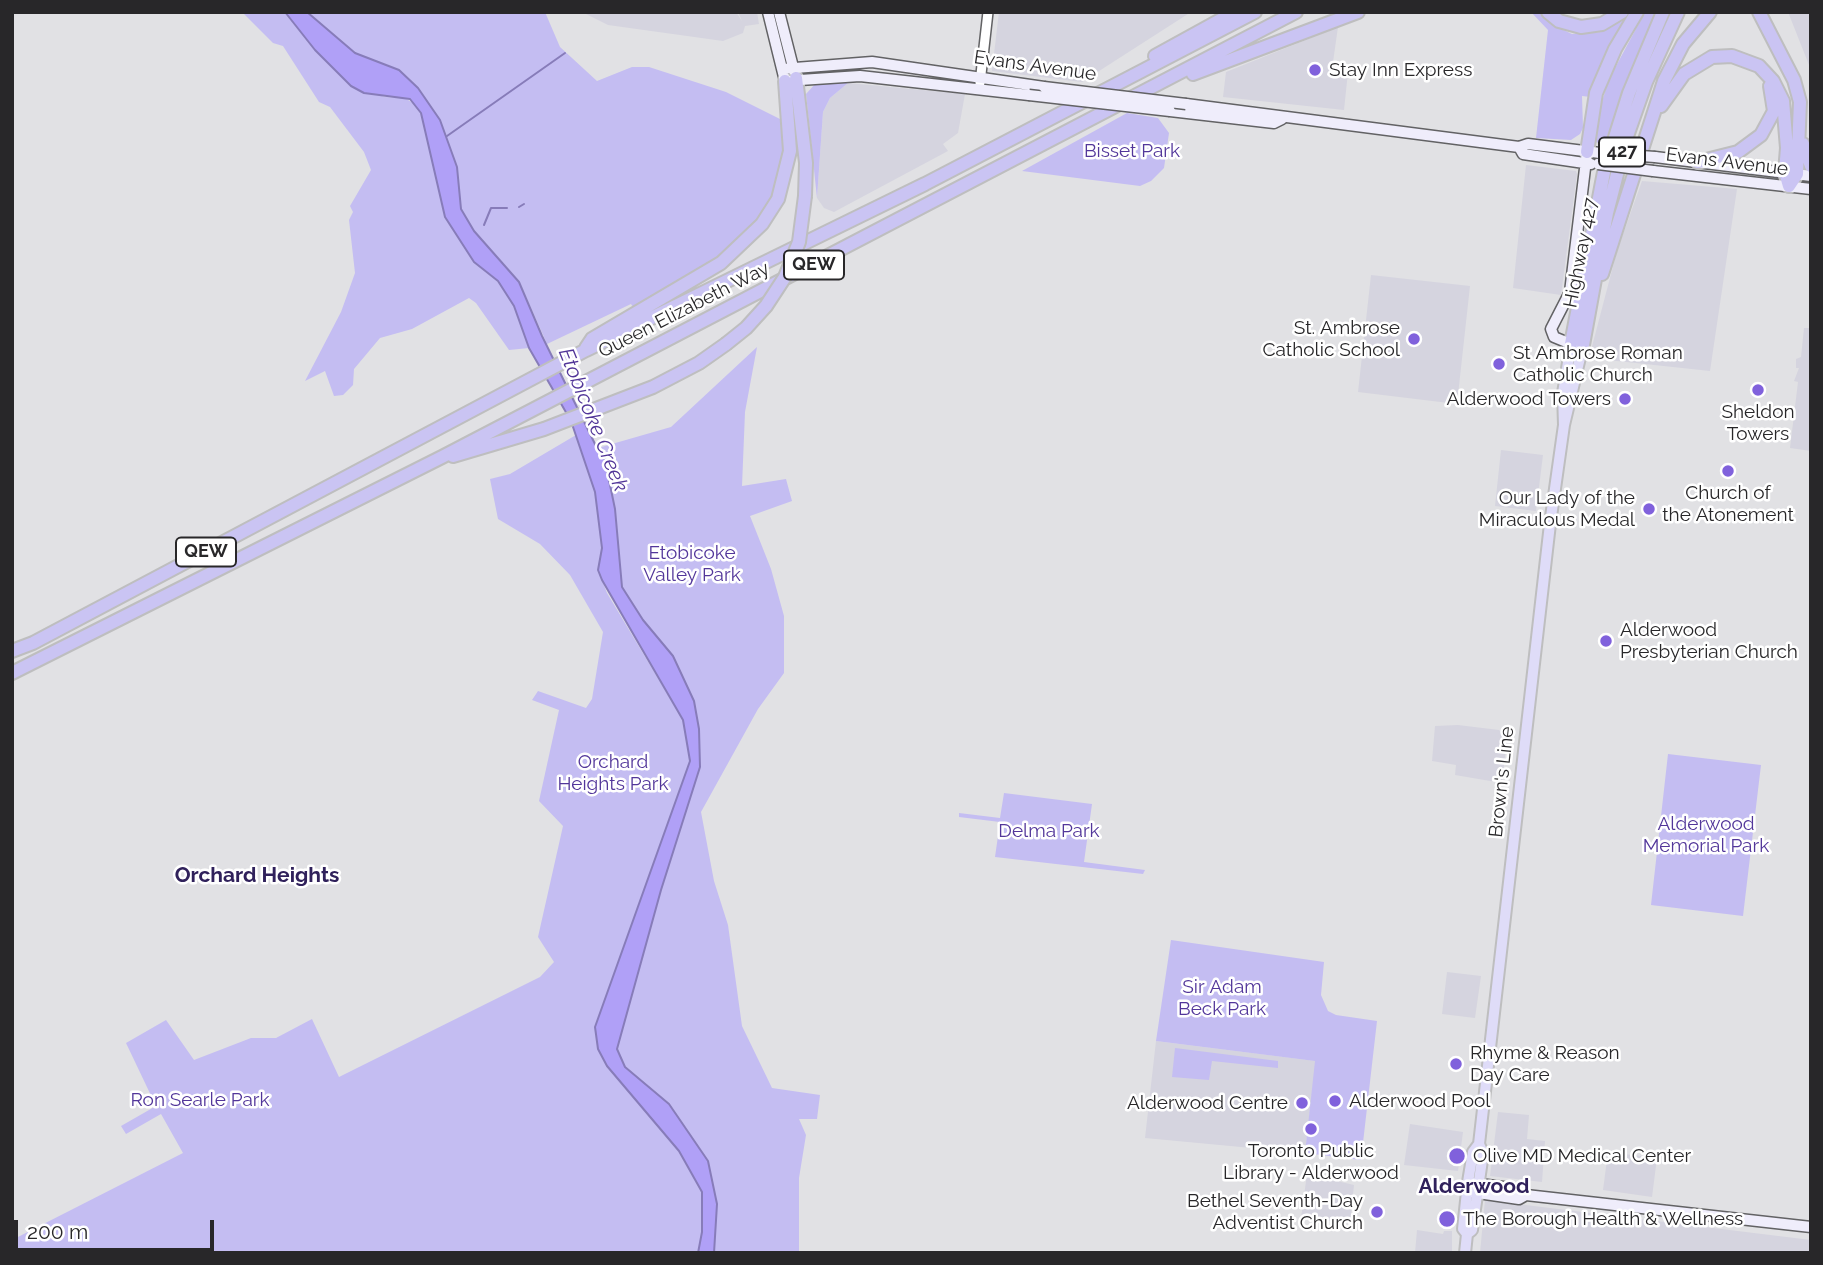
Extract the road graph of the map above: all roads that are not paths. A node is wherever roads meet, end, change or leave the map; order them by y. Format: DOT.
graph roads {
  1 [pos="768,12"];
  2 [pos="779,12"];
  3 [pos="988,12"];
  4 [pos="1235,12"];
  5 [pos="1255,12"];
  6 [pos="1296,12"];
  7 [pos="1358,12"];
  8 [pos="1548,12"];
  9 [pos="1622,12"];
  10 [pos="1637,12"];
  11 [pos="1663,12"];
  12 [pos="1678,12"];
  13 [pos="1710,12"];
  14 [pos="1759,12"];
  15 [pos="1765,73"];
  16 [pos="789,74"];
  17 [pos="981,77"];
  18 [pos="1115,86"];
  19 [pos="980,88"];
  20 [pos="1153,88"];
  21 [pos="1282,119"];
  22 [pos="1801,132"];
  23 [pos="1644,137"];
  24 [pos="1586,158"];
  25 [pos="1698,162"];
  26 [pos="1811,166"];
  27 [pos="1791,173"];
  28 [pos="1811,176"];
  29 [pos="1789,186"];
  30 [pos="1811,189"];
  31 [pos="1590,300"];
  32 [pos="1576,340"];
  33 [pos="584,350"];
  34 [pos="442,457"];
  35 [pos="16,648"];
  36 [pos="12,673"];
  37 [pos="1473,1188"];
  38 [pos="1811,1227"];
  39 [pos="1465,1253"];
  1 -- 16 [label="main road"];
  2 -- 16 [label="main road"];
  3 -- 17 [label="street"];
  4 -- 18 [label="highway"];
  5 -- 18 [label="highway, Queen Elizabeth Way / QEW"];
  6 -- 20 [label="highway, Queen Elizabeth Way"];
  7 -- 20 [label="highway"];
  8 -- 9 [label="highway"];
  10 -- 24 [label="highway"];
  11 -- 32 [label="highway, Highway 427 / 427"];
  12 -- 31 [label="highway, Highway 427 / 427"];
  13 -- 23 [label="highway"];
  14 -- 22 [label="highway"];
  15 -- 23 [label="highway"];
  15 -- 25 [label="highway"];
  15 -- 27 [label="highway"];
  16 -- 17 [label="main road, Evans Avenue"];
  16 -- 19 [label="main road, Evans Avenue"];
  16 -- 33 [label="highway"];
  16 -- 34 [label="highway, bridge"];
  17 -- 19 [label="street"];
  17 -- 21 [label="main road, Evans Avenue, bridge"];
  18 -- 33 [label="highway, Queen Elizabeth Way / QEW"];
  19 -- 21 [label="main road, Evans Avenue, bridge"];
  20 -- 34 [label="highway, Queen Elizabeth Way / QEW"];
  21 -- 24 [label="main road, Evans Avenue"];
  22 -- 26 [label="highway"];
  22 -- 27 [label="highway"];
  23 -- 31 [label="highway"];
  24 -- 25 [label="main road, Evans Avenue, bridge"];
  24 -- 29 [label="main road, Evans Avenue, bridge"];
  24 -- 32 [label="main road"];
  25 -- 27 [label="main road, Evans Avenue"];
  27 -- 28 [label="main road, Evans Avenue"];
  27 -- 29 [label="highway"];
  29 -- 30 [label="main road, Evans Avenue"];
  31 -- 32 [label="highway, Highway 427"];
  32 -- 37 [label="main road, Brown's Line"];
  33 -- 35 [label="highway, Queen Elizabeth Way / QEW"];
  34 -- 36 [label="highway, Queen Elizabeth Way / QEW"];
  37 -- 38 [label="main road"];
  37 -- 39 [label="main road, Brown's Line"];
}
